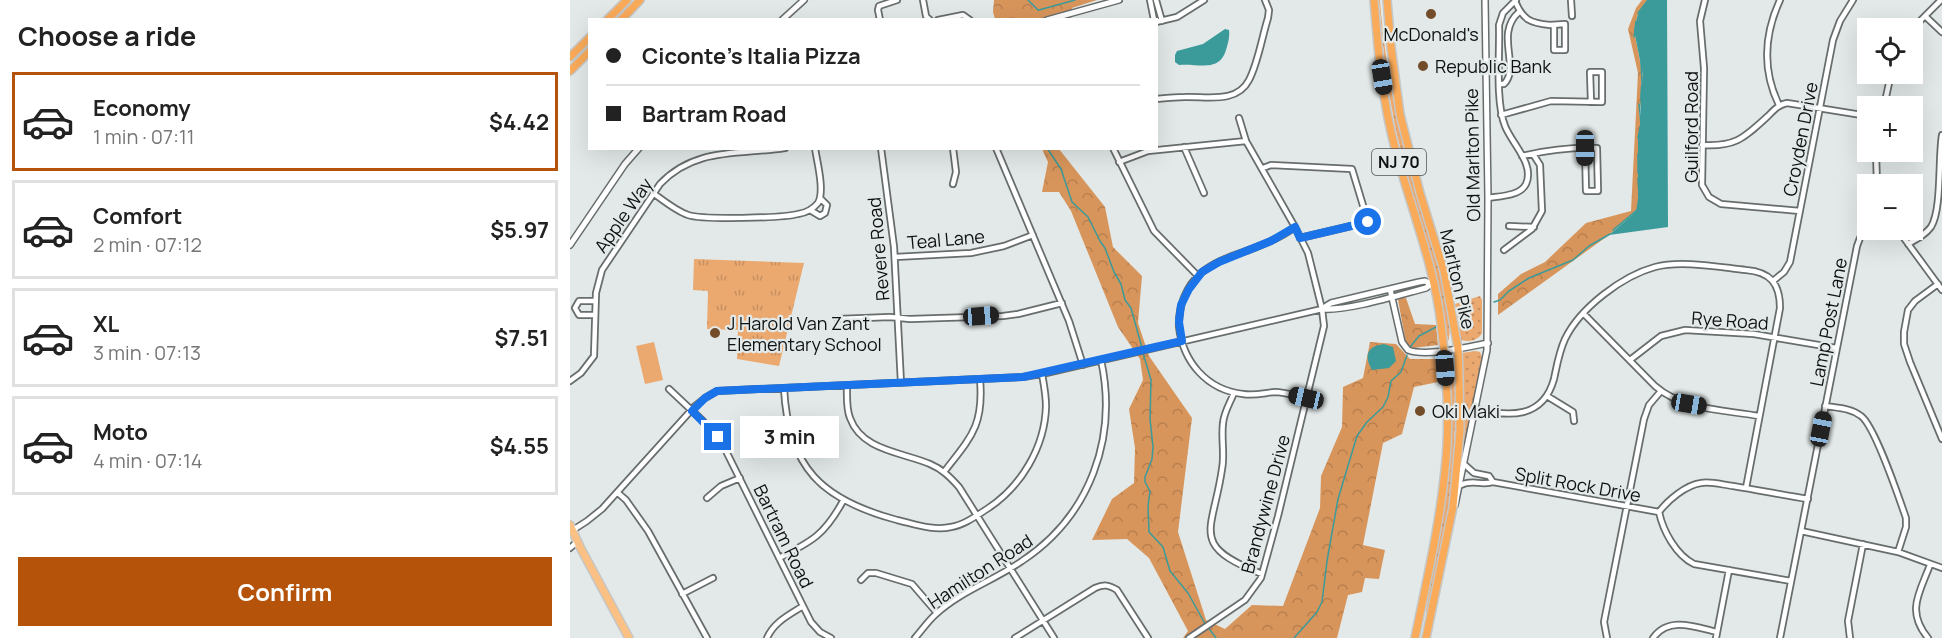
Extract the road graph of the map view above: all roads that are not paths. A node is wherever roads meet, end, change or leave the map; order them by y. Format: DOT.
graph roads {
  1 [pos="627,0"];
  2 [pos="640,0"];
  3 [pos="804,0"];
  4 [pos="897,0"];
  5 [pos="923,0"];
  6 [pos="1119,0"];
  7 [pos="1150,0"];
  8 [pos="1156,0"];
  9 [pos="1203,0"];
  10 [pos="1265,0"];
  11 [pos="1374,0"];
  12 [pos="1387,0"];
  13 [pos="1485,0"];
  14 [pos="1515,0"];
  15 [pos="1572,0"];
  16 [pos="1705,0"];
  17 [pos="1780,0"];
  18 [pos="1853,0"];
  19 [pos="1941,0"];
  20 [pos="1519,12"];
  21 [pos="1572,16"];
  22 [pos="1925,16"];
  23 [pos="609,18"];
  24 [pos="623,18"];
  25 [pos="784,18"];
  26 [pos="880,18"];
  27 [pos="928,18"];
  28 [pos="948,18"];
  29 [pos="967,18"];
  30 [pos="1054,18"];
  31 [pos="1157,18"];
  32 [pos="1158,18"];
  33 [pos="1158,21"];
  34 [pos="1554,25"];
  35 [pos="1942,32"];
  36 [pos="588,39"];
  37 [pos="588,53"];
  38 [pos="570,57"];
  39 [pos="570,70"];
  40 [pos="1500,84"];
  41 [pos="1158,99"];
  42 [pos="1591,102"];
  43 [pos="1779,105"];
  44 [pos="1820,107"];
  45 [pos="1857,114"];
  46 [pos="1501,115"];
  47 [pos="1239,118"];
  48 [pos="1942,135"];
  49 [pos="1246,141"];
  50 [pos="1702,145"];
  51 [pos="1184,147"];
  52 [pos="1585,148"];
  53 [pos="637,150"];
  54 [pos="753,150"];
  55 [pos="815,150"];
  56 [pos="881,150"];
  57 [pos="953,150"];
  58 [pos="997,150"];
  59 [pos="1114,150"];
  60 [pos="737,151"];
  61 [pos="1533,154"];
  62 [pos="1522,156"];
  63 [pos="1119,162"];
  64 [pos="1263,168"];
  65 [pos="953,184"];
  66 [pos="653,194"];
  67 [pos="1204,194"];
  68 [pos="820,198"];
  69 [pos="1488,198"];
  70 [pos="810,210"];
  71 [pos="1800,211"];
  72 [pos="1509,226"];
  73 [pos="1295,227"];
  74 [pos="1534,227"];
  75 [pos="1033,235"];
  76 [pos="1300,238"];
  77 [pos="1859,240"];
  78 [pos="1905,240"];
  79 [pos="1908,244"];
  80 [pos="570,245"];
  81 [pos="1504,250"];
  82 [pos="895,257"];
  83 [pos="1198,276"];
  84 [pos="1773,281"];
  85 [pos="1432,283"];
  86 [pos="1938,284"];
  87 [pos="1390,289"];
  88 [pos="1942,290"];
  89 [pos="1391,297"];
  90 [pos="596,301"];
  91 [pos="1062,303"];
  92 [pos="1322,309"];
  93 [pos="1583,313"];
  94 [pos="595,315"];
  95 [pos="897,318"];
  96 [pos="838,319"];
  97 [pos="1774,337"];
  98 [pos="1182,341"];
  99 [pos="1488,343"];
  100 [pos="1458,348"];
  101 [pos="1836,348"];
  102 [pos="1443,351"];
  103 [pos="1101,360"];
  104 [pos="1630,360"];
  105 [pos="1083,365"];
  106 [pos="1042,374"];
  107 [pos="980,380"];
  108 [pos="570,381"];
  109 [pos="901,383"];
  110 [pos="847,385"];
  111 [pos="784,388"];
  112 [pos="669,389"];
  113 [pos="1661,391"];
  114 [pos="1234,393"];
  115 [pos="1547,396"];
  116 [pos="1306,398"];
  117 [pos="1825,406"];
  118 [pos="1476,409"];
  119 [pos="692,411"];
  120 [pos="1759,416"];
  121 [pos="1574,421"];
  122 [pos="1942,439"];
  123 [pos="1465,465"];
  124 [pos="944,472"];
  125 [pos="740,478"];
  126 [pos="1493,482"];
  127 [pos="1461,485"];
  128 [pos="1746,488"];
  129 [pos="618,493"];
  130 [pos="707,498"];
  131 [pos="1808,499"];
  132 [pos="843,501"];
  133 [pos="1627,507"];
  134 [pos="1659,512"];
  135 [pos="976,515"];
  136 [pos="1450,521"];
  137 [pos="571,527"];
  138 [pos="1801,531"];
  139 [pos="578,541"];
  140 [pos="1863,544"];
  141 [pos="570,548"];
  142 [pos="1898,552"];
  143 [pos="779,558"];
  144 [pos="1930,565"];
  145 [pos="1942,568"];
  146 [pos="1010,569"];
  147 [pos="1729,570"];
  148 [pos="1262,574"];
  149 [pos="713,578"];
  150 [pos="861,580"];
  151 [pos="1791,581"];
  152 [pos="682,594"];
  153 [pos="1422,604"];
  154 [pos="803,606"];
  155 [pos="936,613"];
  156 [pos="1043,620"];
  157 [pos="1427,629"];
  158 [pos="1718,632"];
  159 [pos="629,638"];
  160 [pos="707,638"];
  161 [pos="767,638"];
  162 [pos="831,638"];
  163 [pos="915,638"];
  164 [pos="1015,638"];
  165 [pos="1054,638"];
  166 [pos="1148,638"];
  167 [pos="1189,638"];
  168 [pos="1415,638"];
  169 [pos="1426,638"];
  170 [pos="1607,638"];
  171 [pos="1653,638"];
  172 [pos="1716,638"];
  173 [pos="1780,638"];
  174 [pos="1850,638"];
  175 [pos="1928,638"];
  1 -- 23 [label="highway"];
  2 -- 24 [label="highway"];
  3 -- 25 [label="street"];
  4 -- 26 [label="street"];
  5 -- 27 [label="street"];
  6 -- 30 [label="street"];
  7 -- 31 [label="street"];
  8 -- 32 [label="street"];
  9 -- 33 [label="street"];
  10 -- 41 [label="street"];
  11 -- 85 [label="highway, Marlton Pike / NJ 70"];
  12 -- 100 [label="highway, Marlton Pike / NJ 70"];
  13 -- 69 [label="street, Old Marlton Pike"];
  14 -- 20 [label="street"];
  14 -- 40 [label="street"];
  15 -- 21 [label="street"];
  16 -- 50 [label="street, Guilford Road"];
  17 -- 43 [label="street"];
  18 -- 44 [label="street, Croyden Drive"];
  19 -- 22 [label="street"];
  20 -- 34 [label="street"];
  20 -- 40 [label="street"];
  22 -- 35 [label="street"];
  28 -- 29 [label="street"];
  34 -- 34 [label="street"];
  36 -- 38 [label="highway"];
  37 -- 39 [label="highway"];
  40 -- 46 [label="street"];
  42 -- 42 [label="street"];
  42 -- 46 [label="street"];
  43 -- 44 [label="street"];
  43 -- 50 [label="street"];
  44 -- 45 [label="street"];
  44 -- 71 [label="street, Croyden Drive"];
  46 -- 62 [label="street"];
  47 -- 49 [label="street, Brandywine Drive"];
  48 -- 79 [label="street"];
  49 -- 51 [label="street"];
  49 -- 64 [label="street, Brandywine Drive"];
  50 -- 71 [label="street, Guilford Road"];
  51 -- 63 [label="street"];
  51 -- 67 [label="street"];
  52 -- 52 [label="street"];
  52 -- 61 [label="street"];
  53 -- 80 [label="street"];
  54 -- 60 [label="street, Apple Way"];
  55 -- 68 [label="street"];
  56 -- 82 [label="street, Revere Road"];
  57 -- 65 [label="street"];
  58 -- 75 [label="street"];
  59 -- 63 [label="street"];
  60 -- 66 [label="street, Apple Way"];
  61 -- 62 [label="street"];
  61 -- 74 [label="street"];
  62 -- 69 [label="street"];
  63 -- 83 [label="street"];
  64 -- 73 [label="street, Brandywine Drive"];
  64 -- 76 [label="street"];
  66 -- 70 [label="street"];
  66 -- 90 [label="street, Apple Way"];
  68 -- 70 [label="street"];
  68 -- 70 [label="street"];
  69 -- 99 [label="street, Old Marlton Pike"];
  71 -- 84 [label="street, Croyden Drive"];
  72 -- 74 [label="street"];
  73 -- 76 [label="street, Brandywine Drive"];
  73 -- 83 [label="street"];
  74 -- 81 [label="street"];
  75 -- 82 [label="street, Teal Lane"];
  75 -- 91 [label="street"];
  76 -- 92 [label="street, Brandywine Drive"];
  77 -- 101 [label="street, Lamp Post Lane"];
  78 -- 79 [label="street"];
  79 -- 86 [label="street"];
  82 -- 95 [label="street, Revere Road"];
  83 -- 98 [label="street"];
  84 -- 93 [label="street"];
  84 -- 97 [label="street"];
  85 -- 87 [label="street"];
  85 -- 89 [label="street"];
  85 -- 102 [label="highway, Marlton Pike / NJ 70"];
  86 -- 88 [label="street"];
  86 -- 122 [label="street"];
  87 -- 89 [label="street"];
  87 -- 92 [label="street"];
  89 -- 92 [label="street"];
  89 -- 102 [label="street"];
  90 -- 94 [label="street, Apple Way"];
  90 -- 94 [label="street"];
  91 -- 95 [label="street"];
  91 -- 105 [label="street"];
  92 -- 98 [label="street"];
  92 -- 116 [label="street, Brandywine Drive"];
  93 -- 104 [label="street"];
  93 -- 115 [label="street"];
  94 -- 108 [label="street, Apple Way"];
  95 -- 96 [label="street"];
  95 -- 109 [label="street, Revere Road"];
  97 -- 101 [label="street, Rye Road"];
  97 -- 104 [label="street, Rye Road"];
  97 -- 120 [label="street"];
  98 -- 103 [label="street"];
  98 -- 114 [label="street"];
  99 -- 100 [label="street"];
  99 -- 118 [label="street, Old Marlton Pike"];
  100 -- 102 [label="street"];
  100 -- 136 [label="highway, Marlton Pike / NJ 70"];
  101 -- 117 [label="street, Lamp Post Lane"];
  102 -- 153 [label="highway, Marlton Pike / NJ 70"];
  103 -- 105 [label="street"];
  103 -- 146 [label="street, Hamilton Road"];
  104 -- 113 [label="street"];
  105 -- 106 [label="street"];
  106 -- 107 [label="street"];
  106 -- 135 [label="street"];
  107 -- 109 [label="street"];
  107 -- 124 [label="street"];
  109 -- 110 [label="street"];
  110 -- 111 [label="street"];
  110 -- 124 [label="street"];
  111 -- 119 [label="street"];
  111 -- 132 [label="street"];
  112 -- 119 [label="street, Bartram Road"];
  113 -- 120 [label="street"];
  113 -- 133 [label="street"];
  114 -- 116 [label="street"];
  114 -- 148 [label="street"];
  115 -- 118 [label="street"];
  115 -- 121 [label="street"];
  116 -- 148 [label="street, Brandywine Drive"];
  117 -- 131 [label="street, Lamp Post Lane"];
  117 -- 142 [label="street"];
  118 -- 123 [label="street, Old Marlton Pike"];
  119 -- 125 [label="street, Bartram Road"];
  119 -- 129 [label="street"];
  120 -- 128 [label="street"];
  123 -- 126 [label="street, Split Rock Drive"];
  123 -- 127 [label="street, Old Marlton Pike"];
  124 -- 135 [label="street"];
  125 -- 130 [label="street"];
  125 -- 143 [label="street, Bartram Road"];
  126 -- 127 [label="street, Split Rock Drive"];
  126 -- 133 [label="street, Split Rock Drive"];
  127 -- 136 [label="street, Old Marlton Pike"];
  128 -- 131 [label="street"];
  128 -- 134 [label="street"];
  129 -- 137 [label="street"];
  129 -- 152 [label="street"];
  131 -- 138 [label="street, Lamp Post Lane"];
  132 -- 135 [label="street"];
  132 -- 143 [label="street"];
  133 -- 134 [label="street, Split Rock Drive"];
  133 -- 170 [label="street"];
  134 -- 147 [label="street"];
  135 -- 146 [label="street"];
  136 -- 157 [label="highway, Marlton Pike / NJ 70"];
  137 -- 139 [label="main road"];
  138 -- 140 [label="street"];
  138 -- 151 [label="street, Lamp Post Lane"];
  139 -- 141 [label="street"];
  139 -- 159 [label="main road"];
  140 -- 142 [label="street"];
  140 -- 174 [label="street"];
  142 -- 144 [label="street"];
  143 -- 154 [label="street, Bartram Road"];
  144 -- 145 [label="street"];
  144 -- 175 [label="street"];
  146 -- 155 [label="street, Hamilton Road"];
  146 -- 156 [label="street"];
  147 -- 151 [label="street"];
  147 -- 158 [label="street"];
  148 -- 167 [label="street, Brandywine Drive"];
  149 -- 152 [label="street"];
  150 -- 155 [label="street"];
  151 -- 173 [label="street, Lamp Post Lane"];
  152 -- 160 [label="street"];
  153 -- 157 [label="highway"];
  153 -- 168 [label="highway, Marlton Pike / NJ 70"];
  154 -- 161 [label="street"];
  154 -- 162 [label="street, Bartram Road"];
  155 -- 163 [label="street, Hamilton Road"];
  156 -- 164 [label="street"];
  156 -- 165 [label="street"];
  156 -- 166 [label="street"];
  157 -- 169 [label="highway, Marlton Pike / NJ 70"];
  158 -- 171 [label="street"];
  158 -- 172 [label="street"];
}
